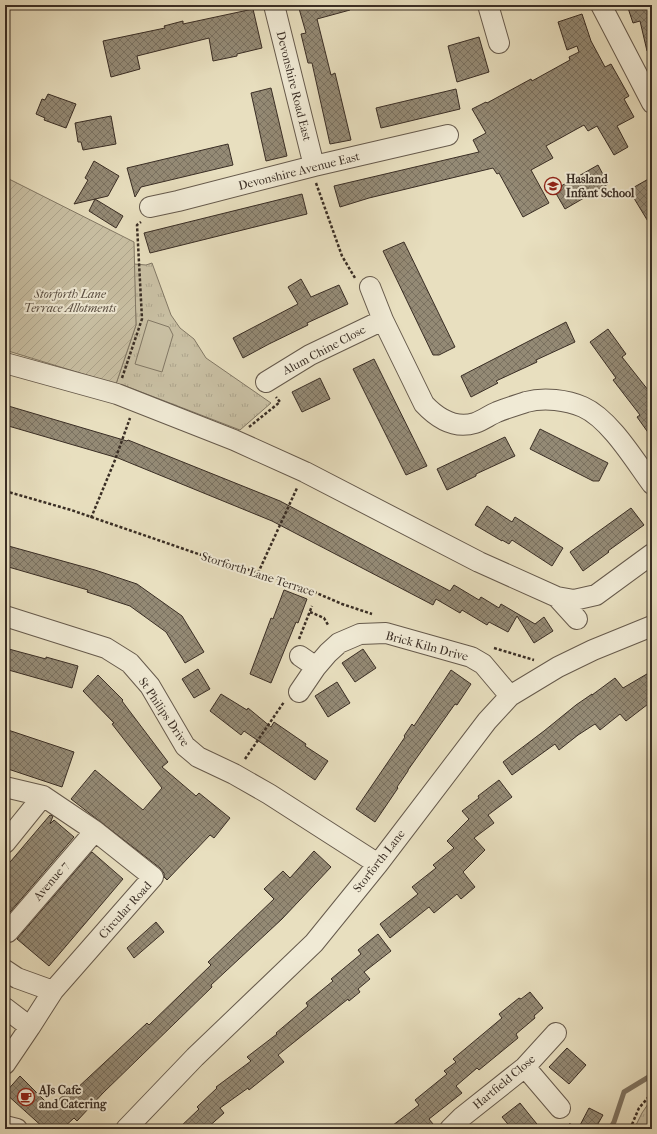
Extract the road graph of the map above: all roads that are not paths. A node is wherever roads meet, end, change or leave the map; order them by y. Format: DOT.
graph roads {
  1 [pos="274,5"];
  2 [pos="488,5"];
  3 [pos="601,5"];
  4 [pos="499,43"];
  5 [pos="652,103"];
  6 [pos="448,135"];
  7 [pos="314,166"];
  8 [pos="150,207"];
  9 [pos="370,287"];
  10 [pos="383,320"];
  11 [pos="5,363"];
  12 [pos="266,382"];
  13 [pos="652,484"];
  14 [pos="652,554"];
  15 [pos="557,597"];
  16 [pos="5,616"];
  17 [pos="576,619"];
  18 [pos="652,626"];
  19 [pos="300,656"];
  20 [pos="316,667"];
  21 [pos="299,692"];
  22 [pos="510,696"];
  23 [pos="5,787"];
  24 [pos="43,796"];
  25 [pos="94,831"];
  26 [pos="5,843"];
  27 [pos="378,864"];
  28 [pos="8,932"];
  29 [pos="5,970"];
  30 [pos="52,991"];
  31 [pos="5,1008"];
  32 [pos="30,1026"];
  33 [pos="556,1032"];
  34 [pos="5,1064"];
  35 [pos="525,1067"];
  36 [pos="560,1108"];
  37 [pos="5,1126"];
  38 [pos="17,1129"];
  39 [pos="126,1129"];
  40 [pos="450,1129"];
  1 -- 7 [label="street, Devonshire Road East"];
  2 -- 4 [label="street"];
  3 -- 5 [label="street"];
  6 -- 7 [label="street, Devonshire Avenue East"];
  7 -- 8 [label="street, Devonshire Avenue East"];
  9 -- 10 [label="street"];
  10 -- 12 [label="street, Alum Chine Close"];
  10 -- 13 [label="street"];
  11 -- 15 [label="street"];
  14 -- 15 [label="street"];
  15 -- 17 [label="street"];
  16 -- 27 [label="street, St Philips Drive"];
  18 -- 22 [label="street, Storforth Lane"];
  19 -- 20 [label="street"];
  20 -- 21 [label="street, Brick Kiln Drive"];
  20 -- 22 [label="street, Brick Kiln Drive"];
  22 -- 27 [label="street, Storforth Lane"];
  23 -- 24 [label="street, Circular Road"];
  24 -- 25 [label="street, Circular Road"];
  24 -- 26 [label="street"];
  25 -- 28 [label="street, Avenue 7"];
  25 -- 30 [label="street, Circular Road"];
  27 -- 39 [label="street, Storforth Lane"];
  29 -- 30 [label="street"];
  30 -- 32 [label="street, Circular Road"];
  31 -- 32 [label="street"];
  32 -- 34 [label="street, Circular Road"];
  33 -- 35 [label="street, Hartfield Close"];
  35 -- 36 [label="street"];
  35 -- 40 [label="street, Hartfield Close"];
  37 -- 38 [label="street"];
}
